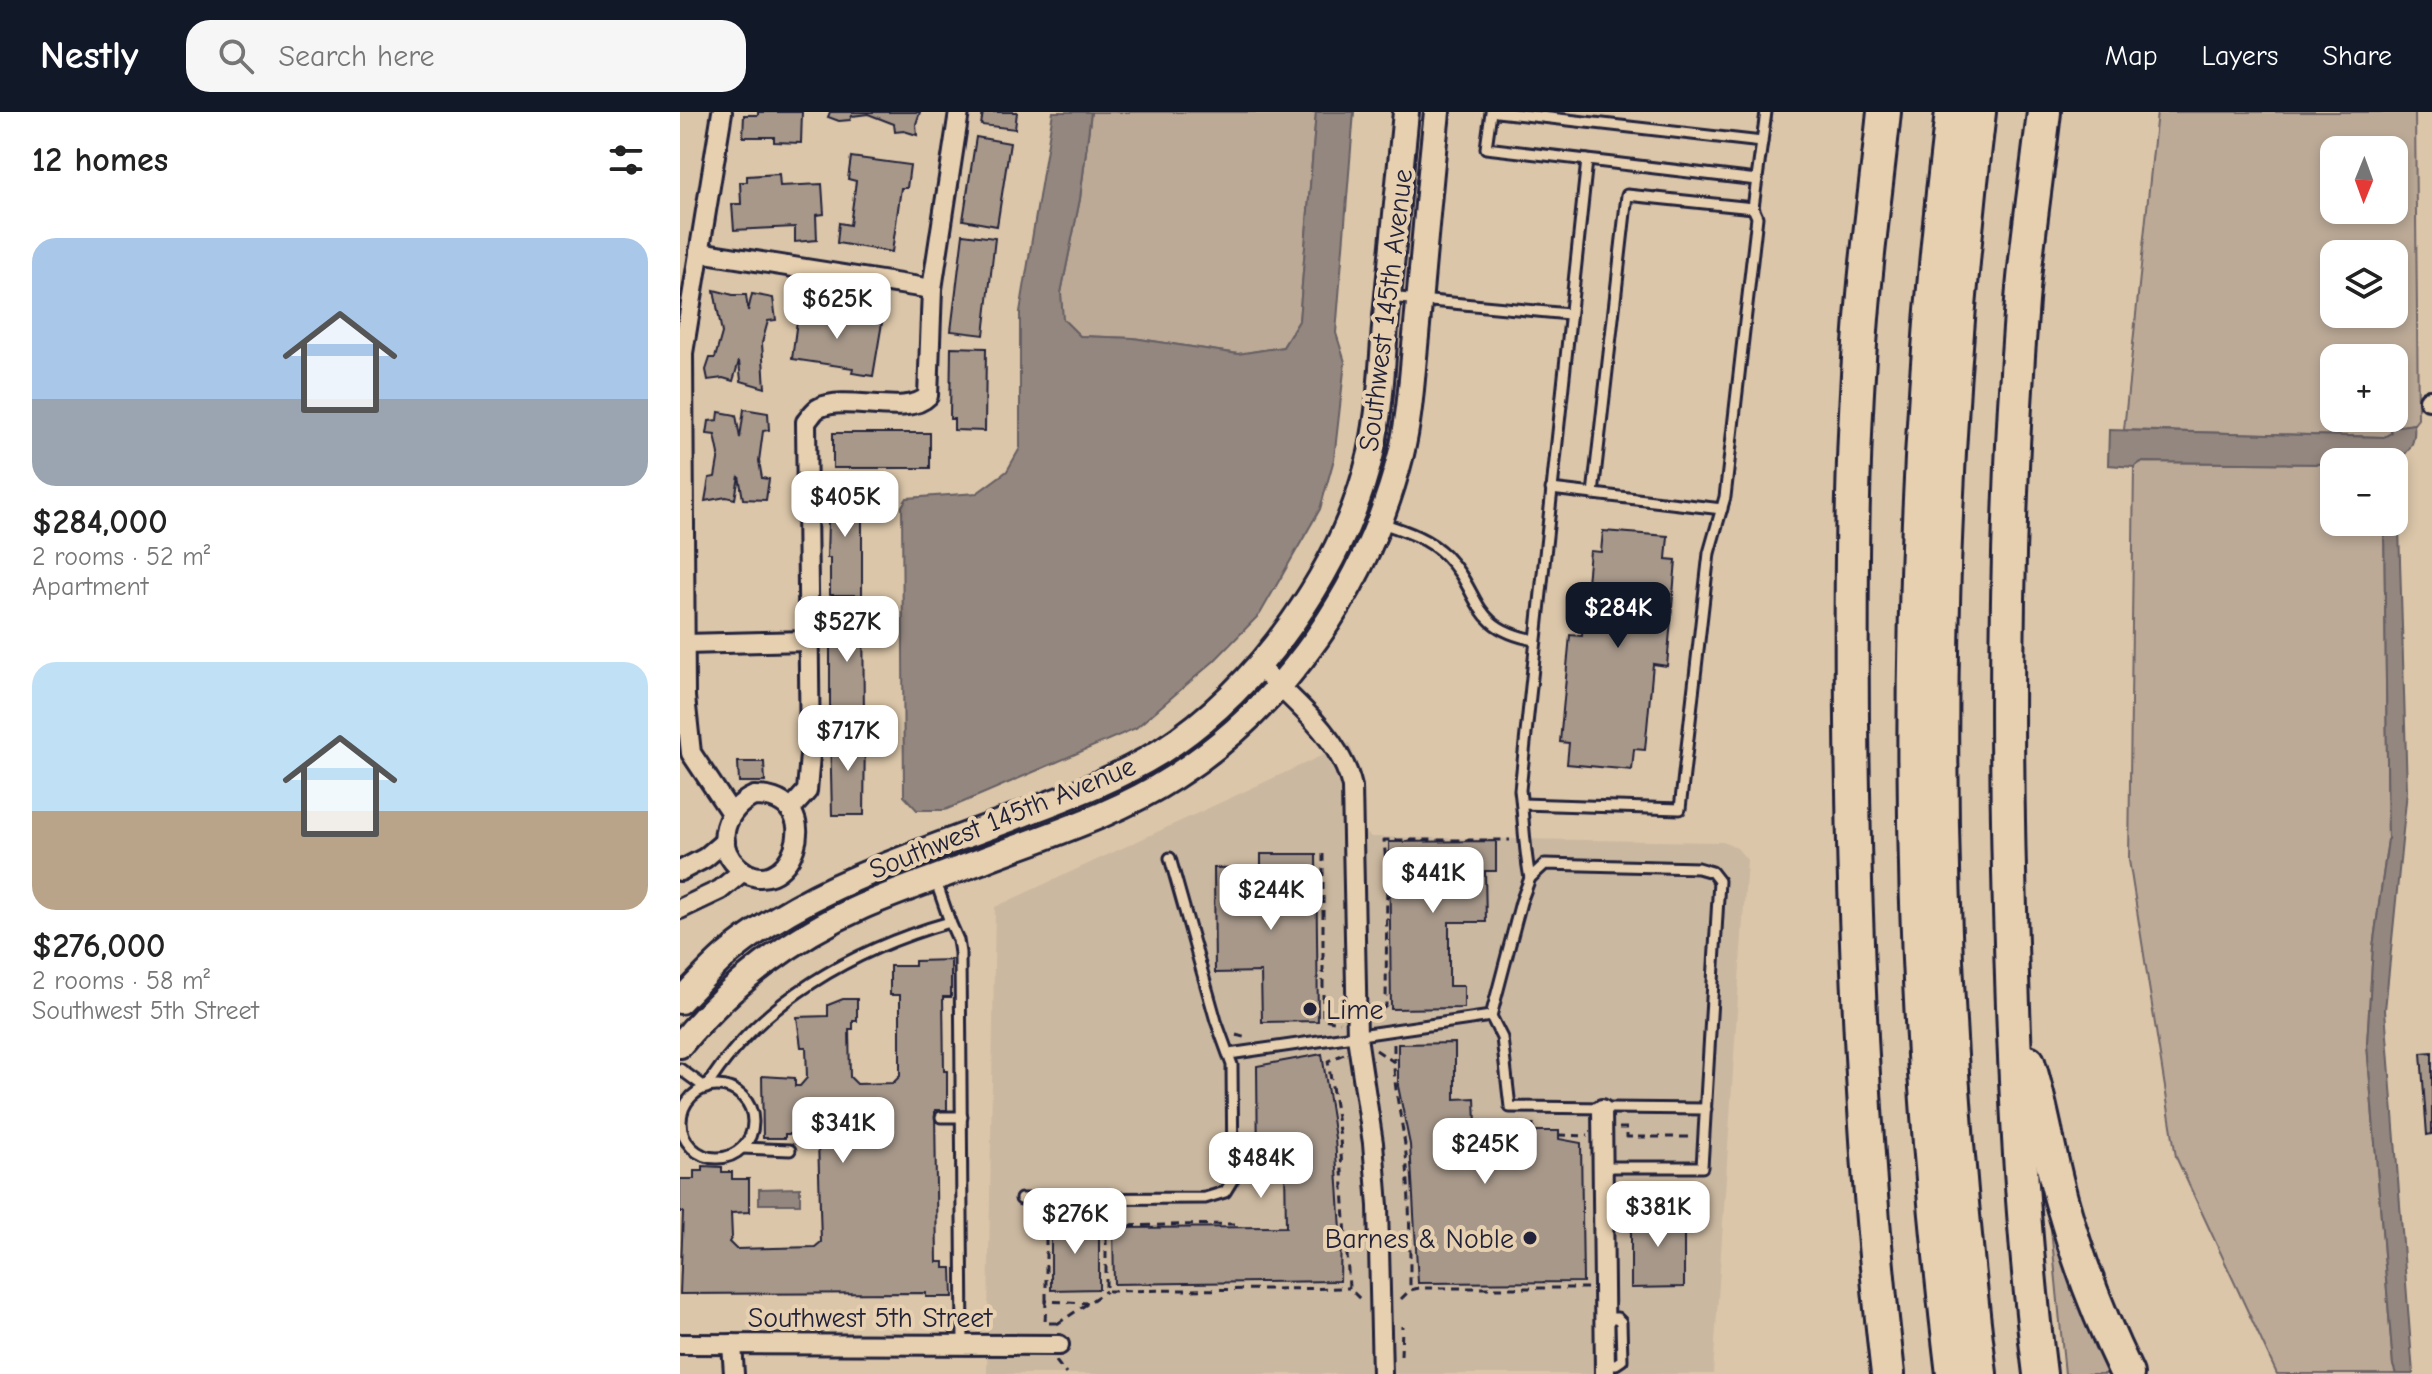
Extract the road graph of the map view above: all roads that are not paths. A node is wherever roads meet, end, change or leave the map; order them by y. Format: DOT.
graph roads {
  1 [pos="722,112"];
  2 [pos="959,112"];
  3 [pos="1406,112"];
  4 [pos="1437,112"];
  5 [pos="1491,112"];
  6 [pos="1497,112"];
  7 [pos="1766,112"];
  8 [pos="1884,112"];
  9 [pos="1952,112"];
  10 [pos="1979,112"];
  11 [pos="2044,112"];
  12 [pos="1762,142"];
  13 [pos="1587,160"];
  14 [pos="1757,180"];
  15 [pos="1753,208"];
  16 [pos="699,252"];
  17 [pos="932,289"];
  18 [pos="1388,297"];
  19 [pos="1419,300"];
  20 [pos="1569,314"];
  21 [pos="1551,489"];
  22 [pos="1593,494"];
  23 [pos="1722,509"];
  24 [pos="1379,522"];
  25 [pos="1535,640"];
  26 [pos="809,641"];
  27 [pos="685,644"];
  28 [pos="1259,667"];
  29 [pos="1280,687"];
  30 [pos="1522,804"];
  31 [pos="790,810"];
  32 [pos="731,813"];
  33 [pos="725,841"];
  34 [pos="1170,858"];
  35 [pos="680,871"];
  36 [pos="743,871"];
  37 [pos="1530,878"];
  38 [pos="935,879"];
  39 [pos="680,909"];
  40 [pos="950,922"];
  41 [pos="680,1001"];
  42 [pos="1491,1016"];
  43 [pos="2013,1016"];
  44 [pos="1357,1037"];
  45 [pos="680,1045"];
  46 [pos="1229,1054"];
  47 [pos="680,1069"];
  48 [pos="706,1088"];
  49 [pos="1602,1109"];
  50 [pos="1706,1109"];
  51 [pos="941,1117"];
  52 [pos="962,1117"];
  53 [pos="681,1136"];
  54 [pos="742,1148"];
  55 [pos="790,1150"];
  56 [pos="1603,1167"];
  57 [pos="1021,1199"];
  58 [pos="1883,1332"];
  59 [pos="680,1344"];
  60 [pos="732,1344"];
  61 [pos="963,1345"];
  62 [pos="1057,1345"];
  63 [pos="1605,1369"];
  64 [pos="734,1374"];
  65 [pos="1382,1374"];
  66 [pos="1872,1374"];
  67 [pos="1888,1374"];
  68 [pos="1953,1374"];
  69 [pos="1980,1374"];
  70 [pos="2040,1374"];
  71 [pos="2127,1374"];
  1 -- 16 [label="street"];
  2 -- 17 [label="street"];
  3 -- 18 [label="street, Southwest 145th Avenue"];
  4 -- 19 [label="street, Southwest 145th Avenue"];
  5 -- 13 [label="lane"];
  6 -- 12 [label="lane"];
  7 -- 12 [label="lane"];
  8 -- 58 [label="highway"];
  9 -- 68 [label="highway"];
  10 -- 69 [label="highway"];
  11 -- 43 [label="highway"];
  12 -- 14 [label="lane"];
  13 -- 14 [label="lane"];
  13 -- 20 [label="lane"];
  14 -- 15 [label="lane"];
  15 -- 22 [label="lane"];
  15 -- 23 [label="lane"];
  16 -- 17 [label="street"];
  16 -- 27 [label="street"];
  17 -- 26 [label="street"];
  18 -- 19 [label="lane"];
  18 -- 28 [label="street, Southwest 145th Avenue"];
  19 -- 20 [label="lane"];
  19 -- 24 [label="street, Southwest 145th Avenue"];
  20 -- 21 [label="lane"];
  21 -- 22 [label="lane"];
  21 -- 25 [label="lane"];
  22 -- 23 [label="lane"];
  23 -- 30 [label="lane"];
  24 -- 25 [label="lane"];
  24 -- 29 [label="street, Southwest 145th Avenue"];
  25 -- 30 [label="lane"];
  26 -- 27 [label="street"];
  26 -- 31 [label="street"];
  27 -- 32 [label="street"];
  28 -- 29 [label="street"];
  28 -- 41 [label="street, Southwest 145th Avenue"];
  29 -- 38 [label="street, Southwest 145th Avenue"];
  29 -- 44 [label="street"];
  30 -- 37 [label="lane"];
  31 -- 32 [label="street"];
  31 -- 36 [label="street"];
  32 -- 33 [label="street"];
  33 -- 35 [label="street"];
  33 -- 36 [label="street"];
  34 -- 46 [label="lane"];
  36 -- 39 [label="street"];
  37 -- 42 [label="lane"];
  37 -- 50 [label="lane"];
  38 -- 40 [label="lane"];
  38 -- 45 [label="street, Southwest 145th Avenue"];
  40 -- 48 [label="lane"];
  40 -- 52 [label="lane"];
  42 -- 44 [label="lane"];
  42 -- 49 [label="lane"];
  43 -- 70 [label="highway"];
  43 -- 71 [label="highway"];
  44 -- 46 [label="lane"];
  44 -- 65 [label="street"];
  46 -- 57 [label="lane"];
  47 -- 48 [label="lane"];
  48 -- 53 [label="lane"];
  48 -- 54 [label="lane"];
  49 -- 50 [label="lane"];
  49 -- 56 [label="street"];
  50 -- 56 [label="lane"];
  51 -- 52 [label="lane"];
  52 -- 61 [label="lane"];
  53 -- 54 [label="lane"];
  54 -- 55 [label="lane"];
  56 -- 63 [label="street"];
  58 -- 66 [label="highway"];
  58 -- 67 [label="highway"];
  59 -- 60 [label="street, Southwest 5th Street"];
  60 -- 61 [label="street, Southwest 5th Street"];
  60 -- 64 [label="street"];
  61 -- 62 [label="street, Southwest 5th Street"];
}
